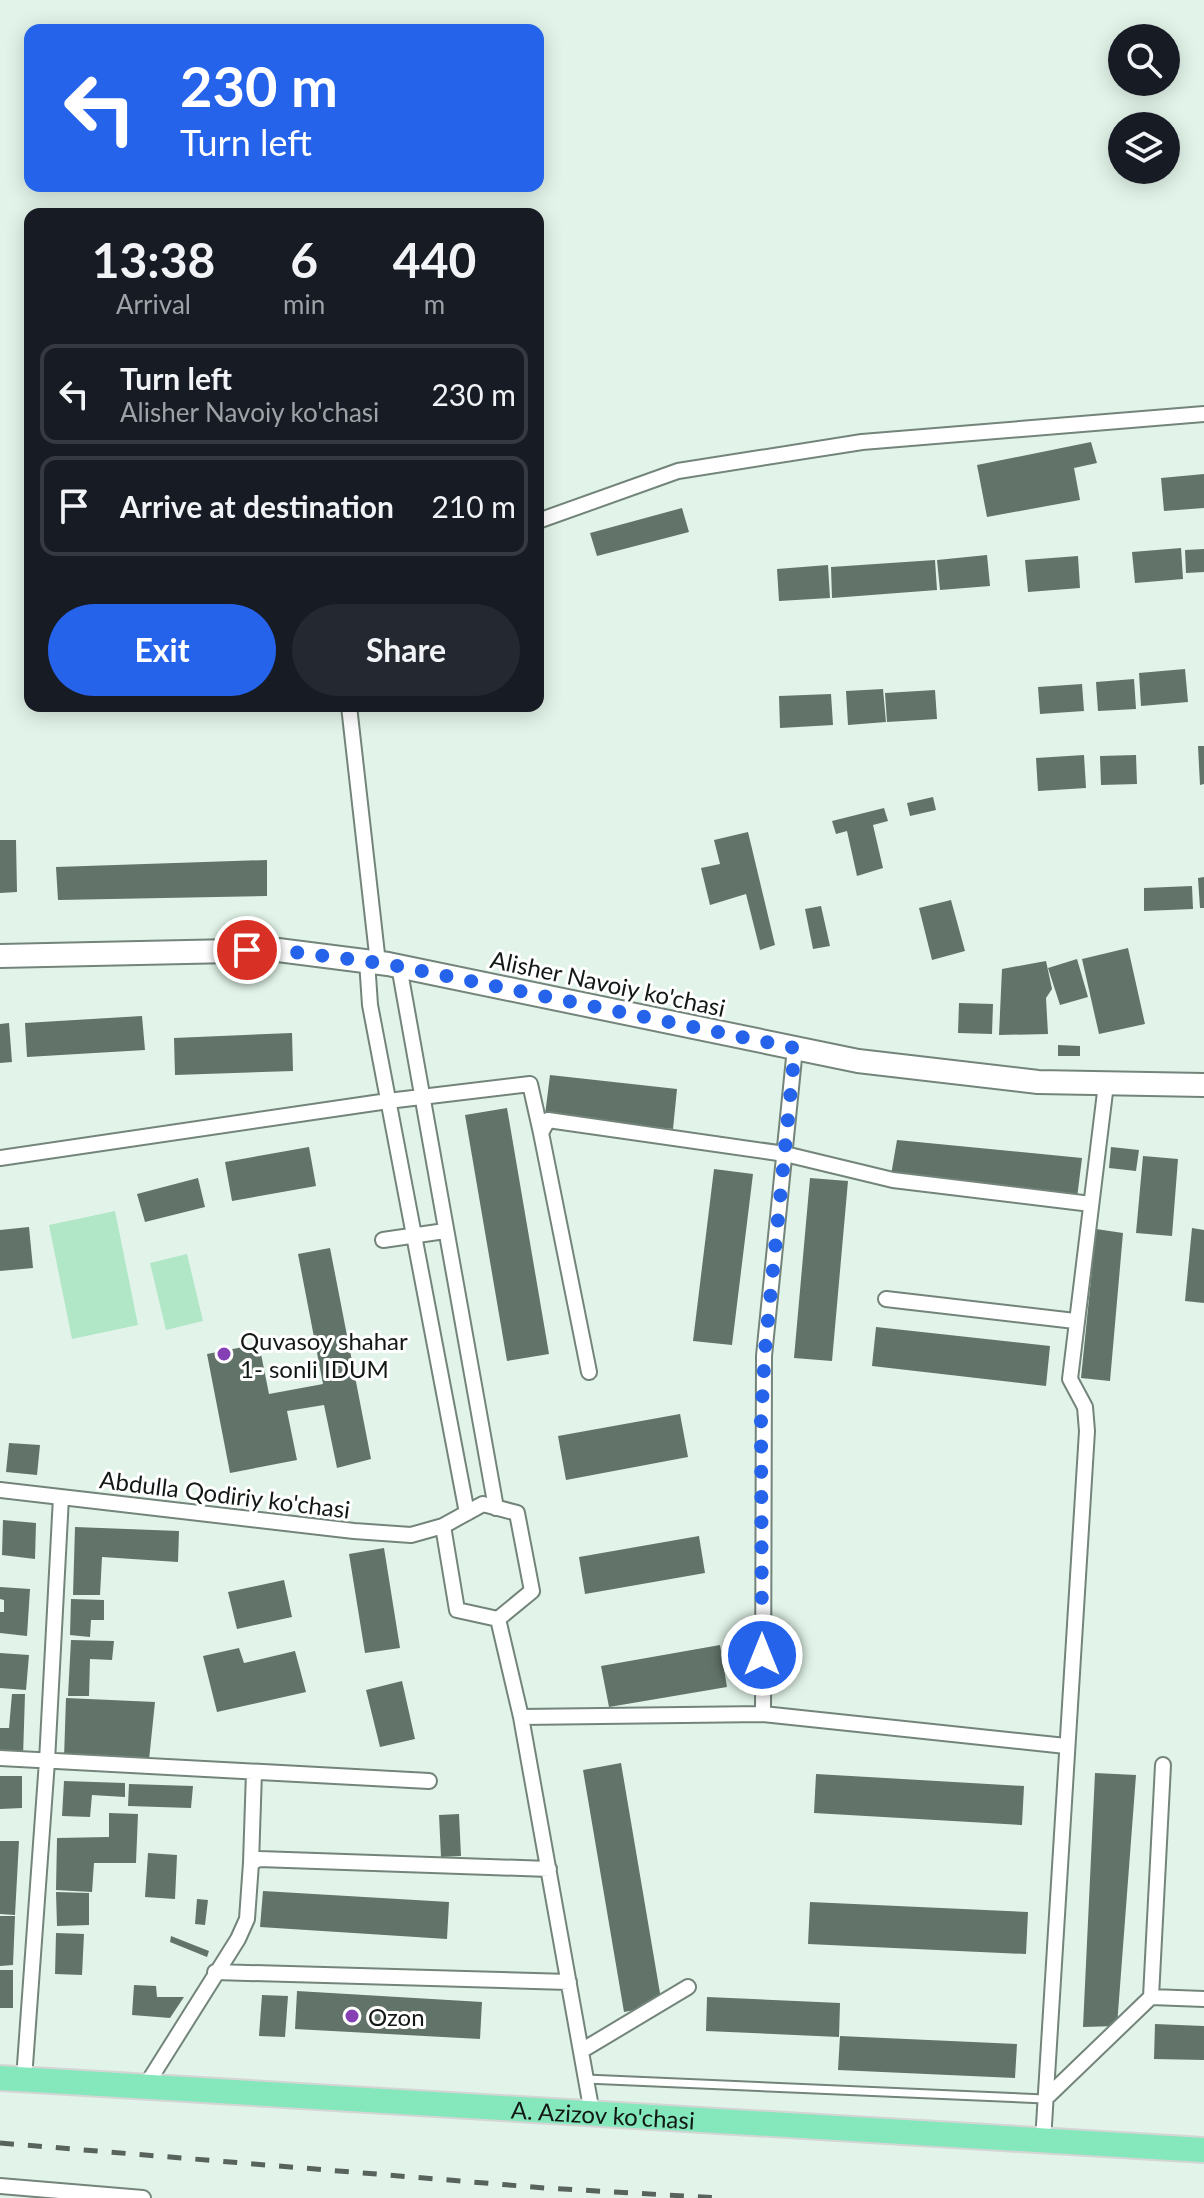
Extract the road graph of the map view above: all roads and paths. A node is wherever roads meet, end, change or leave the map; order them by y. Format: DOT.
graph roads {
  1 [pos="1204,414"];
  2 [pos="544,519"];
  3 [pos="350,712"];
  4 [pos="0,956"];
  5 [pos="381,964"];
  6 [pos="795,1048"];
  7 [pos="1106,1084"];
  8 [pos="1204,1085"];
  9 [pos="422,1099"];
  10 [pos="388,1101"];
  11 [pos="541,1133"];
  12 [pos="785,1154"];
  13 [pos="0,1158"];
  14 [pos="1091,1204"];
  15 [pos="445,1231"];
  16 [pos="414,1235"];
  17 [pos="383,1240"];
  18 [pos="886,1299"];
  19 [pos="1075,1321"];
  20 [pos="589,1372"];
  21 [pos="0,1490"];
  22 [pos="61,1497"];
  23 [pos="496,1508"];
  24 [pos="467,1513"];
  25 [pos="443,1526"];
  26 [pos="498,1619"];
  27 [pos="763,1714"];
  28 [pos="521,1717"];
  29 [pos="1066,1746"];
  30 [pos="0,1758"];
  31 [pos="47,1761"];
  32 [pos="1163,1765"];
  33 [pos="254,1772"];
  34 [pos="429,1781"];
  35 [pos="251,1863"];
  36 [pos="549,1869"];
  37 [pos="215,1972"];
  38 [pos="569,1982"];
  39 [pos="688,1987"];
  40 [pos="1151,1997"];
  41 [pos="1204,1999"];
  42 [pos="581,2051"];
  43 [pos="12,2079"];
  44 [pos="586,2079"];
  45 [pos="145,2087"];
  46 [pos="1045,2099"];
  47 [pos="592,2113"];
  48 [pos="1043,2141"];
  49 [pos="1204,2150"];
  50 [pos="0,2186"];
  51 [pos="141,2198"];
  1 -- 2 [label="street"];
  3 -- 5 [label="street"];
  4 -- 5 [label="street, Alisher Navoiy ko'chasi"];
  5 -- 6 [label="street, Alisher Navoiy ko'chasi"];
  5 -- 9 [label="street"];
  5 -- 10 [label="street"];
  6 -- 7 [label="street, Alisher Navoiy ko'chasi"];
  6 -- 12 [label="street"];
  7 -- 8 [label="street, Alisher Navoiy ko'chasi"];
  7 -- 14 [label="street"];
  9 -- 10 [label="street"];
  9 -- 11 [label="street"];
  9 -- 15 [label="street"];
  10 -- 13 [label="street"];
  10 -- 16 [label="street"];
  11 -- 12 [label="street"];
  11 -- 20 [label="street"];
  12 -- 14 [label="street"];
  12 -- 27 [label="street"];
  14 -- 19 [label="street"];
  15 -- 16 [label="street"];
  15 -- 23 [label="street"];
  16 -- 17 [label="street"];
  16 -- 24 [label="street"];
  18 -- 19 [label="street"];
  19 -- 29 [label="street"];
  21 -- 22 [label="street, Abdulla Qodiriy ko'chasi"];
  22 -- 25 [label="street, Abdulla Qodiriy ko'chasi"];
  22 -- 31 [label="street"];
  23 -- 24 [label="street"];
  23 -- 26 [label="street"];
  24 -- 25 [label="street"];
  25 -- 26 [label="street"];
  26 -- 28 [label="street"];
  27 -- 28 [label="street"];
  27 -- 29 [label="street"];
  28 -- 36 [label="street"];
  29 -- 46 [label="street"];
  30 -- 31 [label="street"];
  31 -- 33 [label="street"];
  31 -- 43 [label="street"];
  32 -- 40 [label="street"];
  33 -- 34 [label="street"];
  33 -- 35 [label="street"];
  35 -- 36 [label="street"];
  35 -- 37 [label="street"];
  36 -- 38 [label="street"];
  37 -- 38 [label="street"];
  37 -- 45 [label="street"];
  38 -- 42 [label="street"];
  39 -- 42 [label="street"];
  40 -- 41 [label="street"];
  40 -- 46 [label="street"];
  42 -- 44 [label="street"];
  43 -- 45 [label="main road, A. Azizov ko'chasi"];
  44 -- 46 [label="lane"];
  44 -- 47 [label="street"];
  45 -- 47 [label="main road, A. Azizov ko'chasi"];
  46 -- 48 [label="street"];
  47 -- 48 [label="main road, A. Azizov ko'chasi"];
  48 -- 49 [label="main road, A. Azizov ko'chasi"];
  50 -- 51 [label="street"];
}
